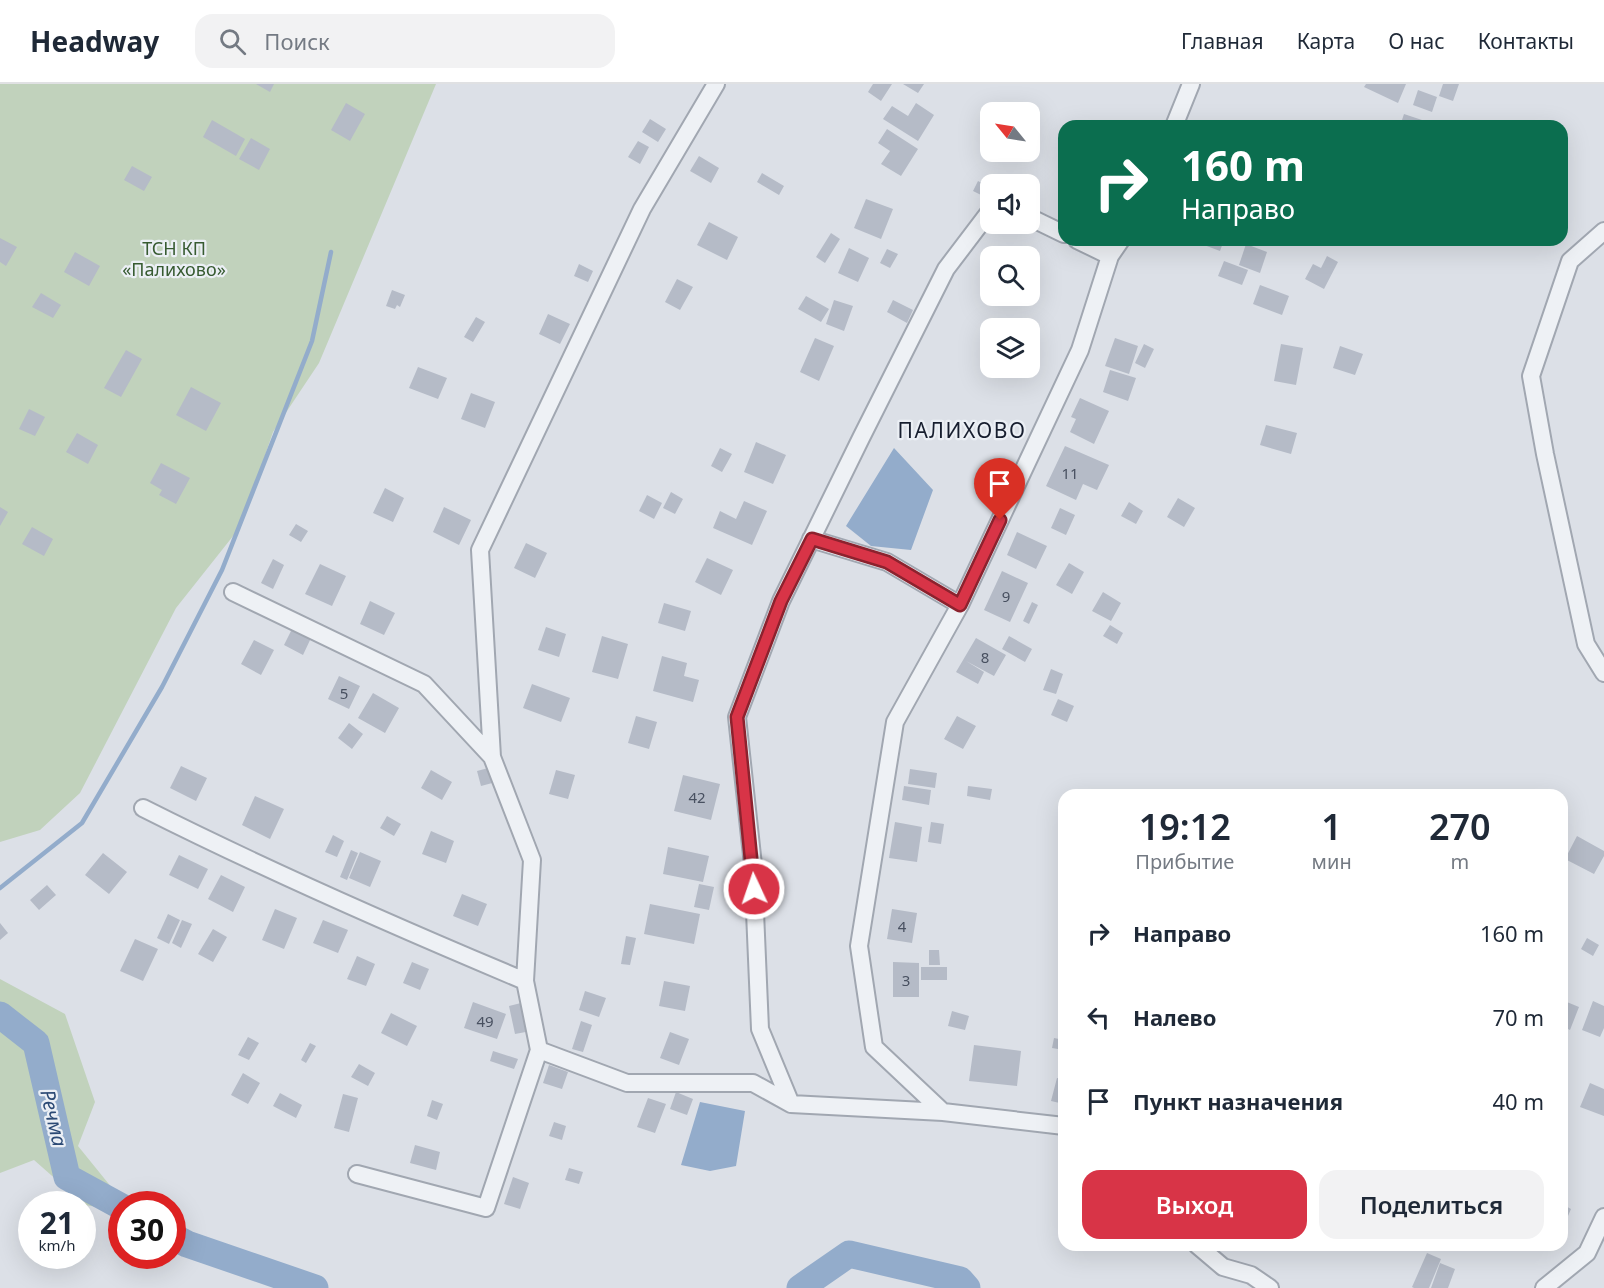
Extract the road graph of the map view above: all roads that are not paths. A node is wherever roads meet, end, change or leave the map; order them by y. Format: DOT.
graph roads {
  1 [pos="716,84"];
  2 [pos="1191,84"];
  3 [pos="1176,120"];
  4 [pos="1040,222"];
  5 [pos="980,224"];
  6 [pos="1058,231"];
  7 [pos="1604,231"];
  8 [pos="1089,246"];
  9 [pos="1117,246"];
  10 [pos="1110,256"];
  11 [pos="812,539"];
  12 [pos="232,592"];
  13 [pos="960,605"];
  14 [pos="1604,673"];
  15 [pos="492,757"];
  16 [pos="143,808"];
  17 [pos="525,981"];
  18 [pos="539,1050"];
  19 [pos="791,1104"];
  20 [pos="943,1112"];
  21 [pos="1058,1125"];
  22 [pos="357,1174"];
  23 [pos="1604,1217"];
  24 [pos="1204,1251"];
  25 [pos="1270,1288"];
  26 [pos="1544,1288"];
  1 -- 15 [label="street"];
  2 -- 3 [label="street"];
  4 -- 6 [label="street"];
  5 -- 11 [label="street"];
  7 -- 14 [label="street"];
  8 -- 10 [label="street"];
  9 -- 10 [label="street"];
  10 -- 13 [label="street"];
  11 -- 13 [label="street"];
  11 -- 19 [label="street"];
  12 -- 15 [label="street"];
  13 -- 20 [label="street"];
  15 -- 17 [label="street"];
  16 -- 17 [label="street"];
  17 -- 18 [label="street"];
  18 -- 19 [label="street"];
  18 -- 22 [label="street"];
  19 -- 20 [label="street"];
  20 -- 21 [label="street"];
  23 -- 26 [label="street"];
  24 -- 25 [label="street"];
}
